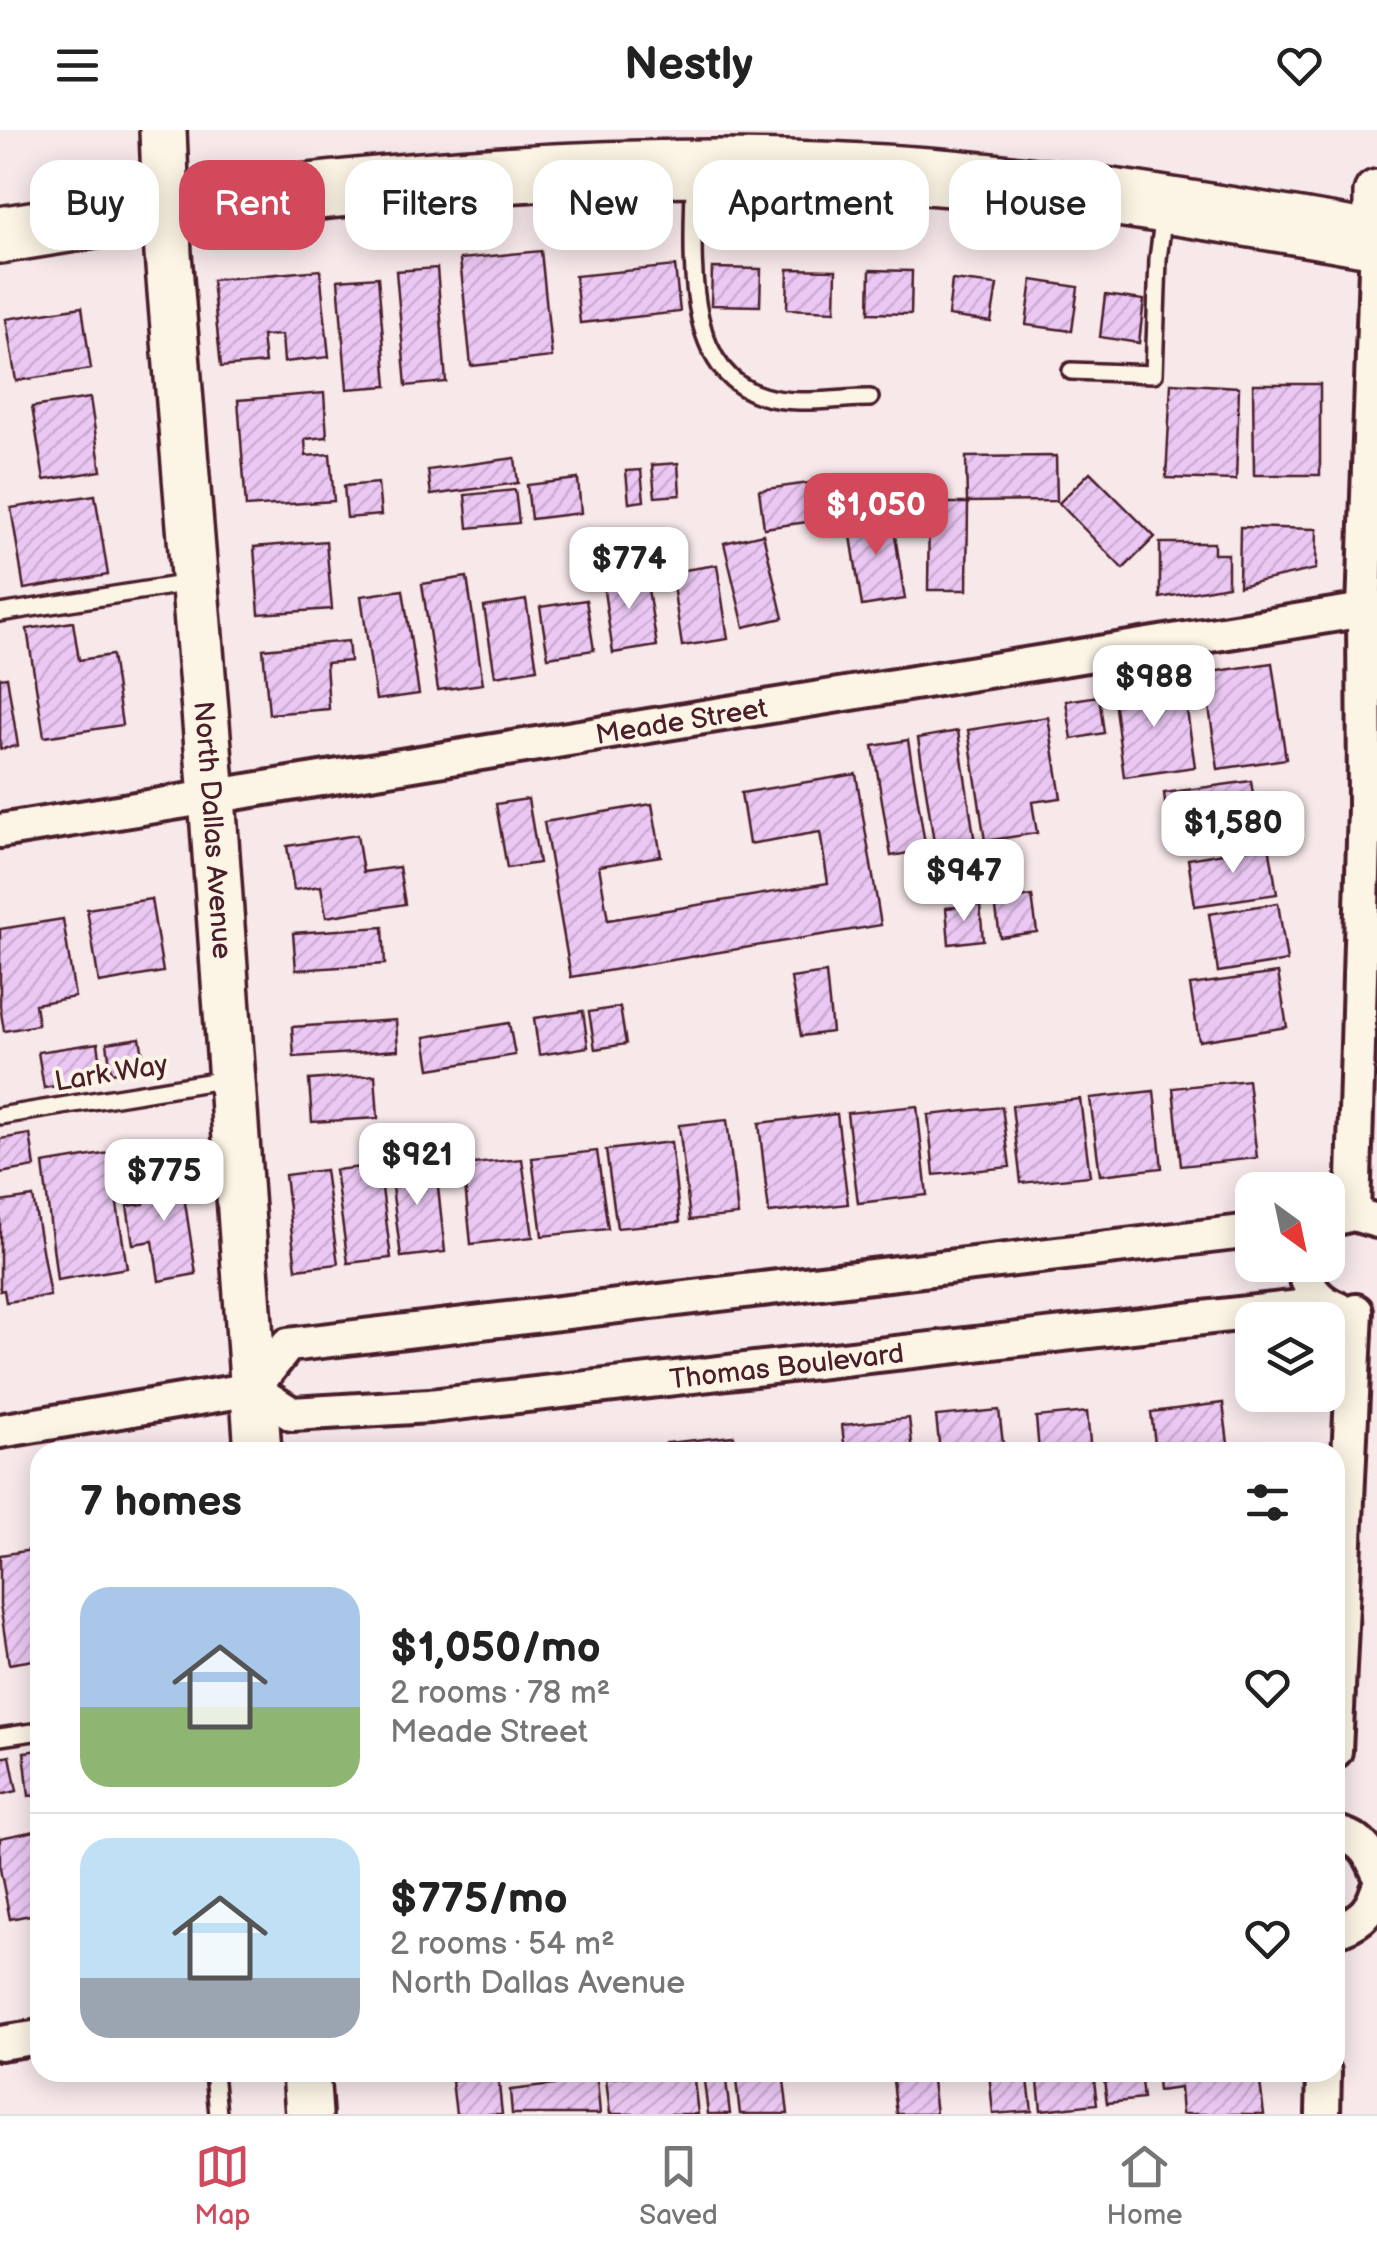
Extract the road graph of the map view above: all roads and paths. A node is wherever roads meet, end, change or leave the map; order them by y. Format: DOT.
graph roads {
  1 [pos="163,130"];
  2 [pos="693,169"];
  3 [pos="929,176"];
  4 [pos="1377,193"];
  5 [pos="1165,204"];
  6 [pos="166,210"];
  7 [pos="0,235"];
  8 [pos="1377,240"];
  9 [pos="696,250"];
  10 [pos="1071,371"];
  11 [pos="870,398"];
  12 [pos="194,583"];
  13 [pos="1364,610"];
  14 [pos="0,613"];
  15 [pos="212,796"];
  16 [pos="1371,806"];
  17 [pos="0,831"];
  18 [pos="231,1078"];
  19 [pos="0,1116"];
  20 [pos="1361,1218"];
  21 [pos="1235,1233"];
  22 [pos="1335,1295"];
  23 [pos="253,1389"];
  24 [pos="0,1431"];
  25 [pos="257,1442"];
  26 [pos="1335,1442"];
  27 [pos="30,1733"];
  28 [pos="0,1738"];
  29 [pos="1355,1837"];
  30 [pos="1377,1870"];
  31 [pos="1374,1904"];
  32 [pos="1345,1927"];
  33 [pos="30,2038"];
  34 [pos="0,2043"];
  35 [pos="215,2082"];
  36 [pos="307,2082"];
  37 [pos="1324,2082"];
  38 [pos="218,2114"];
  39 [pos="309,2114"];
  40 [pos="1323,2114"];
  1 -- 6 [label="main road, North Dallas Avenue"];
  2 -- 6 [label="highway"];
  3 -- 5 [label="highway"];
  4 -- 8 [label="main road"];
  5 -- 8 [label="highway"];
  5 -- 10 [label="lane"];
  6 -- 7 [label="highway"];
  6 -- 12 [label="main road, North Dallas Avenue"];
  8 -- 13 [label="street"];
  9 -- 11 [label="lane"];
  12 -- 14 [label="lane"];
  12 -- 15 [label="main road, North Dallas Avenue"];
  13 -- 15 [label="street, Meade Street"];
  13 -- 16 [label="street"];
  15 -- 17 [label="street, Meade Street"];
  15 -- 18 [label="main road, North Dallas Avenue"];
  16 -- 20 [label="street"];
  18 -- 19 [label="lane, Lark Way"];
  18 -- 23 [label="main road, North Dallas Avenue"];
  21 -- 23 [label="street"];
  22 -- 23 [label="street, Thomas Boulevard"];
  22 -- 26 [label="street"];
  23 -- 24 [label="street"];
  23 -- 25 [label="main road, North Dallas Avenue"];
  27 -- 28 [label="lane"];
  29 -- 30 [label="street"];
  31 -- 32 [label="street"];
  33 -- 34 [label="street"];
  35 -- 38 [label="lane"];
  36 -- 39 [label="main road"];
  37 -- 40 [label="street"];
}
